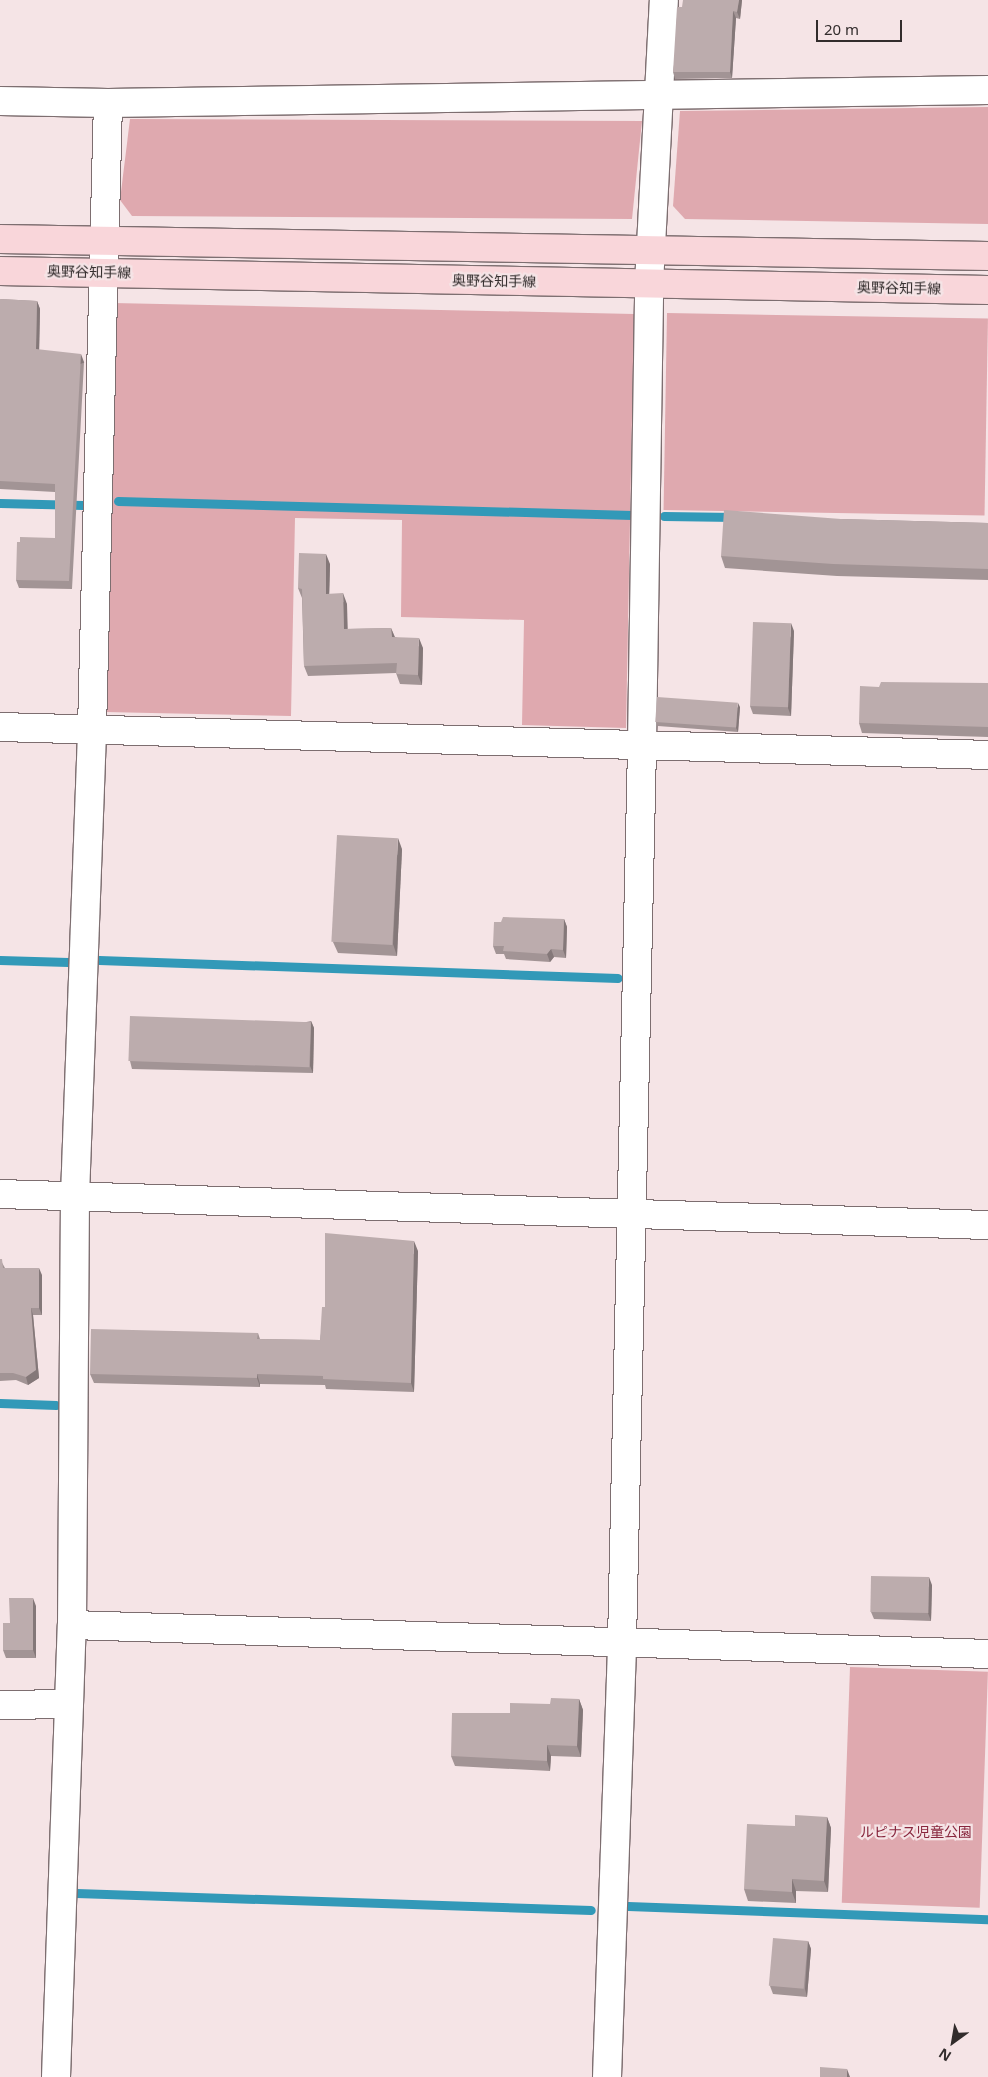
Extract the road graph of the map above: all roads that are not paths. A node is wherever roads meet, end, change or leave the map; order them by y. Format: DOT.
graph roads {
  1 [pos="664,0"];
  2 [pos="988,90"];
  3 [pos="658,93"];
  4 [pos="0,101"];
  5 [pos="108,103"];
  6 [pos="0,239"];
  7 [pos="104,240"];
  8 [pos="651,251"];
  9 [pos="988,256"];
  10 [pos="0,271"];
  11 [pos="103,273"];
  12 [pos="649,284"];
  13 [pos="988,290"];
  14 [pos="0,727"];
  15 [pos="92,729"];
  16 [pos="642,744"];
  17 [pos="988,755"];
  18 [pos="0,1194"];
  19 [pos="75,1196"];
  20 [pos="629,1214"];
  21 [pos="988,1225"];
  22 [pos="72,1625"];
  23 [pos="622,1642"];
  24 [pos="988,1654"];
  25 [pos="69,1704"];
  26 [pos="0,1705"];
  27 [pos="56,2077"];
  28 [pos="607,2077"];
  1 -- 3 [label="street"];
  2 -- 3 [label="street"];
  3 -- 5 [label="street"];
  3 -- 8 [label="street"];
  4 -- 5 [label="street"];
  5 -- 7 [label="street"];
  6 -- 7 [label="main road"];
  7 -- 8 [label="main road"];
  7 -- 11 [label="street"];
  8 -- 9 [label="main road"];
  8 -- 12 [label="street"];
  10 -- 11 [label="main road, 奥野谷知手線"];
  11 -- 12 [label="main road, 奥野谷知手線"];
  11 -- 15 [label="street"];
  12 -- 13 [label="main road, 奥野谷知手線"];
  12 -- 16 [label="street"];
  14 -- 15 [label="street"];
  15 -- 16 [label="street"];
  15 -- 19 [label="street"];
  16 -- 17 [label="street"];
  16 -- 20 [label="street"];
  18 -- 19 [label="street"];
  19 -- 20 [label="street"];
  19 -- 22 [label="street"];
  20 -- 21 [label="street"];
  20 -- 23 [label="street"];
  22 -- 23 [label="street"];
  22 -- 25 [label="street"];
  23 -- 24 [label="street"];
  23 -- 28 [label="street"];
  25 -- 26 [label="street"];
  25 -- 27 [label="street"];
}
